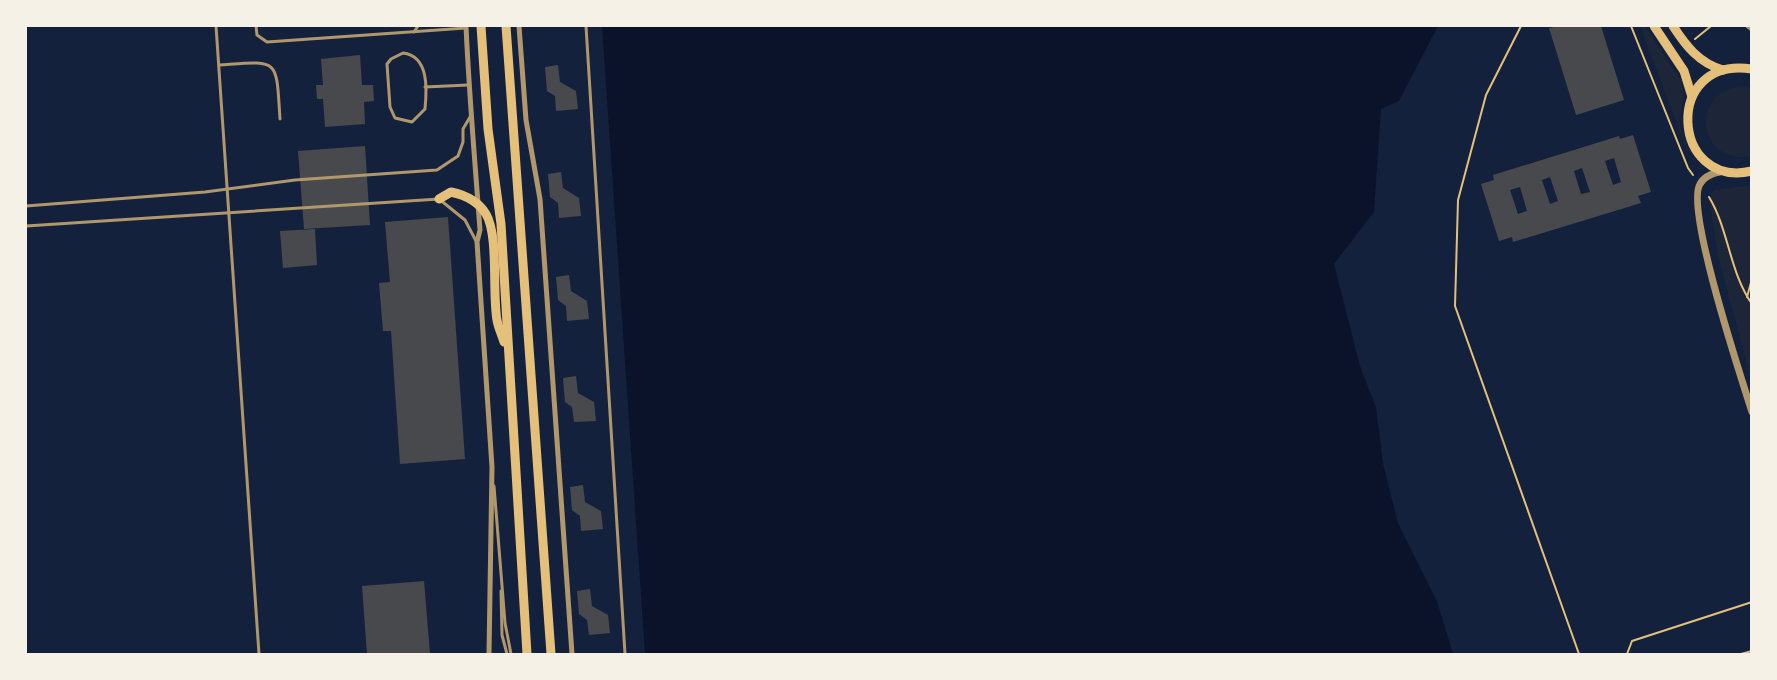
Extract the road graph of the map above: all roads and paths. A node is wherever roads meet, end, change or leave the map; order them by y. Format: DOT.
graph roads {
  1 [pos="216,26"];
  2 [pos="256,26"];
  3 [pos="418,26"];
  4 [pos="481,26"];
  5 [pos="506,26"];
  6 [pos="519,26"];
  7 [pos="586,26"];
  8 [pos="1521,26"];
  9 [pos="1631,26"];
  10 [pos="1654,26"];
  11 [pos="1673,26"];
  12 [pos="1711,26"];
  13 [pos="1748,26"];
  14 [pos="447,27"];
  15 [pos="466,27"];
  16 [pos="1752,29"];
  17 [pos="414,32"];
  18 [pos="1686,45"];
  19 [pos="218,65"];
  20 [pos="1752,69"];
  21 [pos="1723,70"];
  22 [pos="468,85"];
  23 [pos="424,87"];
  24 [pos="1692,97"];
  25 [pos="470,117"];
  26 [pos="280,119"];
  27 [pos="1725,171"];
  28 [pos="1752,171"];
  29 [pos="1700,183"];
  30 [pos="226,189"];
  31 [pos="439,199"];
  32 [pos="26,206"];
  33 [pos="478,206"];
  34 [pos="228,212"];
  35 [pos="26,226"];
  36 [pos="477,242"];
  37 [pos="1752,262"];
  38 [pos="1752,271"];
  39 [pos="1752,279"];
  40 [pos="1747,297"];
  41 [pos="1752,304"];
  42 [pos="508,358"];
  43 [pos="1752,412"];
  44 [pos="492,467"];
  45 [pos="1752,602"];
  46 [pos="1752,651"];
  47 [pos="259,654"];
  48 [pos="489,654"];
  49 [pos="509,654"];
  50 [pos="527,654"];
  51 [pos="551,654"];
  52 [pos="572,654"];
  53 [pos="625,654"];
  54 [pos="1579,654"];
  55 [pos="1627,654"];
  56 [pos="1741,654"];
  1 -- 19 [label="lane"];
  2 -- 17 [label="lane"];
  3 -- 17 [label="lane"];
  4 -- 42 [label="main road"];
  5 -- 51 [label="main road"];
  6 -- 52 [label="street"];
  7 -- 53 [label="lane"];
  8 -- 54 [label="path"];
  9 -- 29 [label="path"];
  10 -- 24 [label="main road"];
  11 -- 18 [label="main road"];
  12 -- 18 [label="path"];
  13 -- 16 [label="street"];
  14 -- 15 [label="lane"];
  14 -- 17 [label="lane"];
  15 -- 22 [label="street"];
  18 -- 21 [label="main road"];
  19 -- 26 [label="lane"];
  19 -- 30 [label="lane"];
  20 -- 21 [label="main road"];
  21 -- 24 [label="main road"];
  22 -- 23 [label="lane"];
  22 -- 25 [label="street"];
  23 -- 23 [label="lane"];
  24 -- 27 [label="main road"];
  25 -- 30 [label="lane"];
  25 -- 33 [label="street"];
  27 -- 28 [label="main road"];
  27 -- 29 [label="street"];
  29 -- 40 [label="path"];
  29 -- 43 [label="street"];
  30 -- 32 [label="lane"];
  30 -- 34 [label="lane"];
  31 -- 33 [label="main road"];
  31 -- 34 [label="lane"];
  31 -- 36 [label="lane"];
  33 -- 36 [label="street"];
  33 -- 42 [label="main road"];
  34 -- 35 [label="lane"];
  34 -- 47 [label="lane"];
  36 -- 44 [label="street"];
  37 -- 38 [label="path"];
  39 -- 40 [label="path"];
  40 -- 41 [label="path"];
  42 -- 50 [label="main road"];
  44 -- 48 [label="street"];
  44 -- 49 [label="lane"];
  45 -- 55 [label="path"];
  46 -- 56 [label="path"];
}
